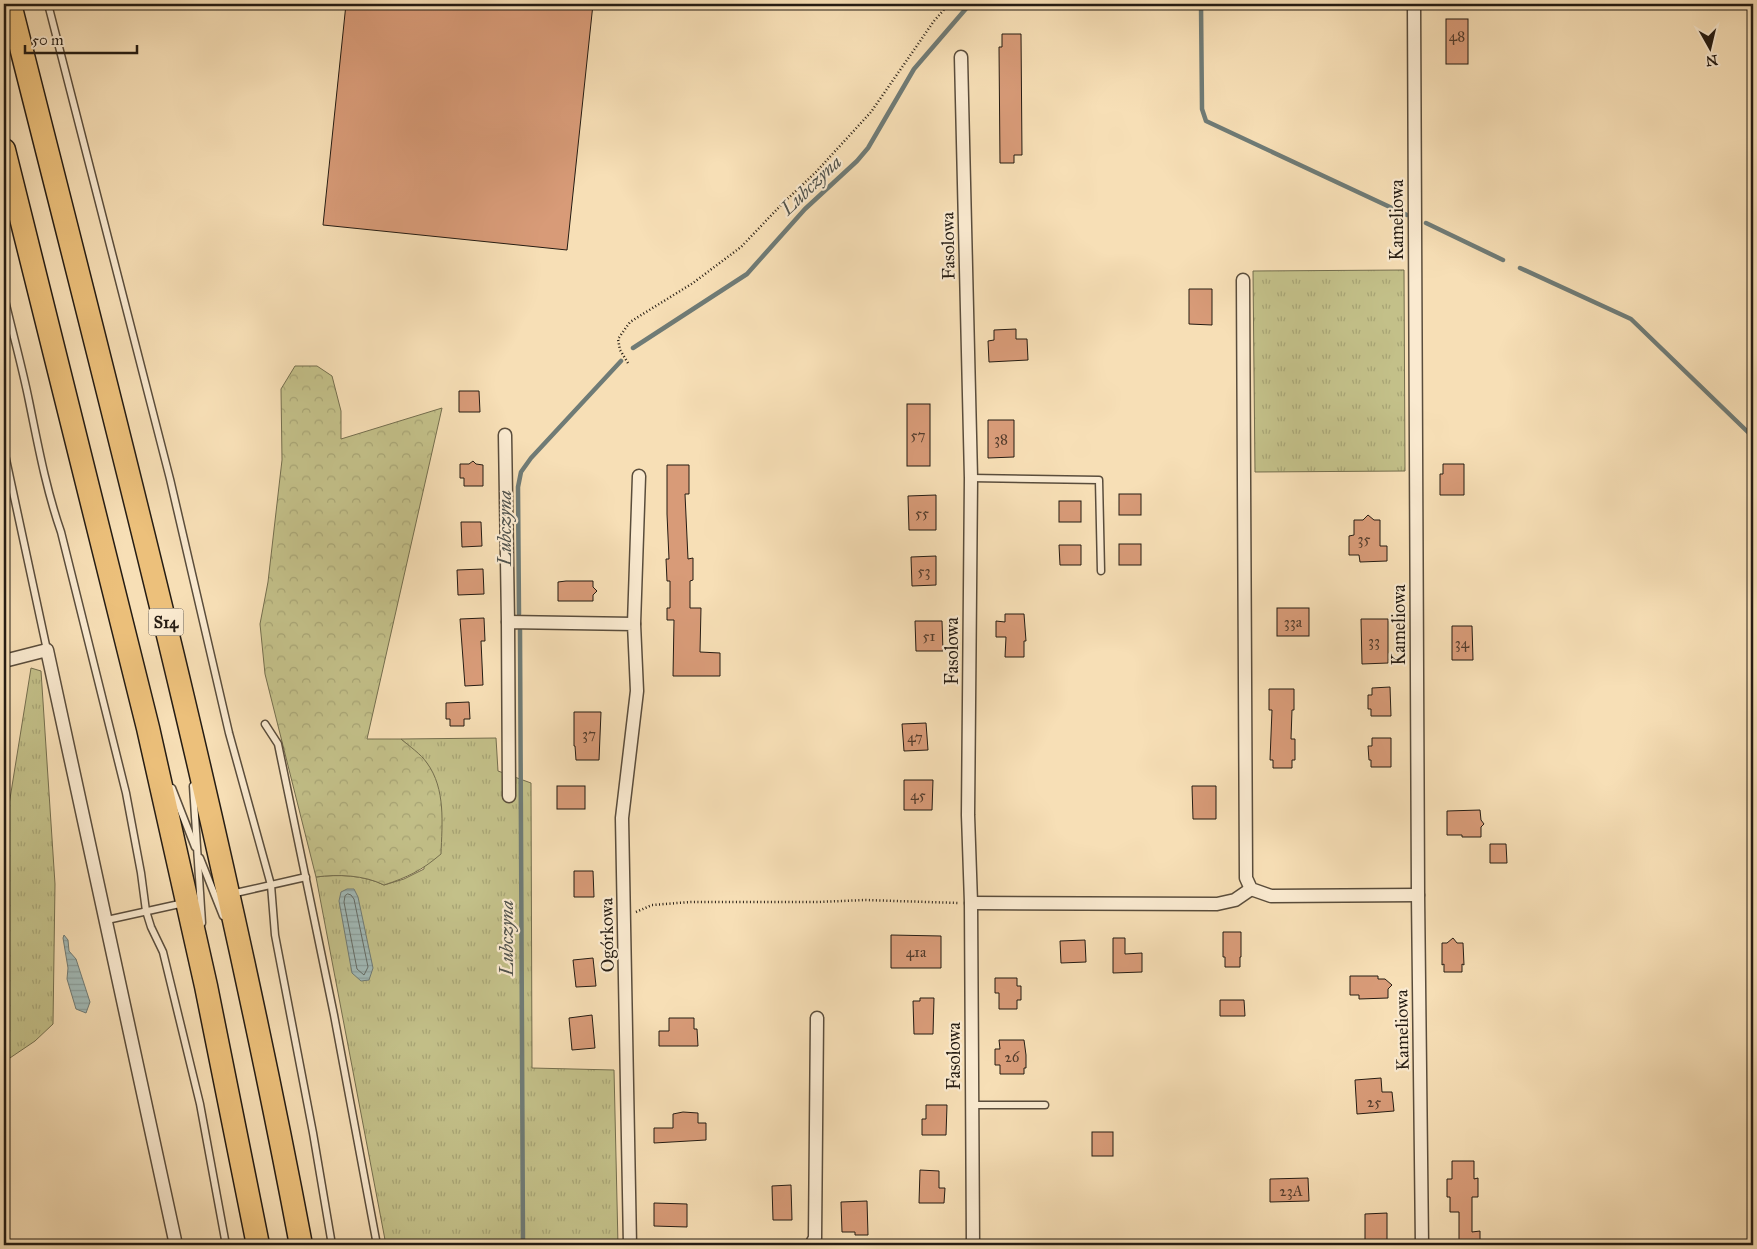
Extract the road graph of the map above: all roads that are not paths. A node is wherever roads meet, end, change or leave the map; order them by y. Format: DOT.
graph roads {
  1 [pos="10,4"];
  2 [pos="48,4"];
  3 [pos="1414,4"];
  4 [pos="961,57"];
  5 [pos="4,150"];
  6 [pos="1243,280"];
  7 [pos="4,296"];
  8 [pos="505,435"];
  9 [pos="4,450"];
  10 [pos="639,476"];
  11 [pos="970,478"];
  12 [pos="1101,571"];
  13 [pos="508,622"];
  14 [pos="634,624"];
  15 [pos="48,650"];
  16 [pos="4,661"];
  17 [pos="189,717"];
  18 [pos="265,724"];
  19 [pos="148,728"];
  20 [pos="192,766"];
  21 [pos="166,773"];
  22 [pos="192,775"];
  23 [pos="169,782"];
  24 [pos="509,796"];
  25 [pos="198,853"];
  26 [pos="306,877"];
  27 [pos="271,885"];
  28 [pos="1251,889"];
  29 [pos="229,894"];
  30 [pos="1418,894"];
  31 [pos="187,902"];
  32 [pos="971,904"];
  33 [pos="146,911"];
  34 [pos="107,920"];
  35 [pos="226,924"];
  36 [pos="202,929"];
  37 [pos="229,933"];
  38 [pos="203,939"];
  39 [pos="247,978"];
  40 [pos="206,986"];
  41 [pos="817,1018"];
  42 [pos="972,1105"];
  43 [pos="1045,1105"];
  44 [pos="176,1245"];
  45 [pos="226,1245"];
  46 [pos="258,1245"];
  47 [pos="302,1245"];
  48 [pos="332,1245"];
  49 [pos="377,1245"];
  50 [pos="630,1245"];
  51 [pos="811,1245"];
  52 [pos="973,1245"];
  53 [pos="1422,1245"];
  1 -- 17 [label="highway, S14"];
  2 -- 27 [label="lane"];
  3 -- 30 [label="street, Kameliowa"];
  4 -- 11 [label="street, Fasolowa"];
  5 -- 19 [label="highway, S14"];
  6 -- 28 [label="street"];
  7 -- 33 [label="lane"];
  8 -- 13 [label="street"];
  9 -- 15 [label="lane"];
  10 -- 14 [label="street, Ogórkowa"];
  11 -- 12 [label="lane"];
  11 -- 32 [label="street, Fasolowa"];
  13 -- 14 [label="street"];
  13 -- 24 [label="street"];
  14 -- 50 [label="street, Ogórkowa"];
  15 -- 16 [label="street"];
  15 -- 34 [label="street"];
  17 -- 20 [label="lane"];
  17 -- 29 [label="highway, S14"];
  18 -- 26 [label="lane"];
  19 -- 21 [label="lane"];
  19 -- 31 [label="highway, S14"];
  22 -- 25 [label="lane"];
  23 -- 25 [label="lane"];
  25 -- 35 [label="lane"];
  25 -- 36 [label="lane"];
  26 -- 27 [label="lane"];
  26 -- 49 [label="lane"];
  27 -- 29 [label="lane"];
  27 -- 48 [label="lane"];
  28 -- 30 [label="street"];
  28 -- 32 [label="street"];
  29 -- 39 [label="highway, S14"];
  30 -- 53 [label="street, Kameliowa"];
  31 -- 33 [label="lane"];
  31 -- 40 [label="highway, S14"];
  32 -- 42 [label="street, Fasolowa"];
  33 -- 34 [label="lane"];
  33 -- 45 [label="lane"];
  34 -- 44 [label="street"];
  37 -- 39 [label="lane"];
  38 -- 40 [label="lane"];
  39 -- 47 [label="highway, S14"];
  40 -- 46 [label="highway, S14"];
  41 -- 51 [label="street"];
  42 -- 43 [label="lane"];
  42 -- 52 [label="street, Fasolowa"];
}
